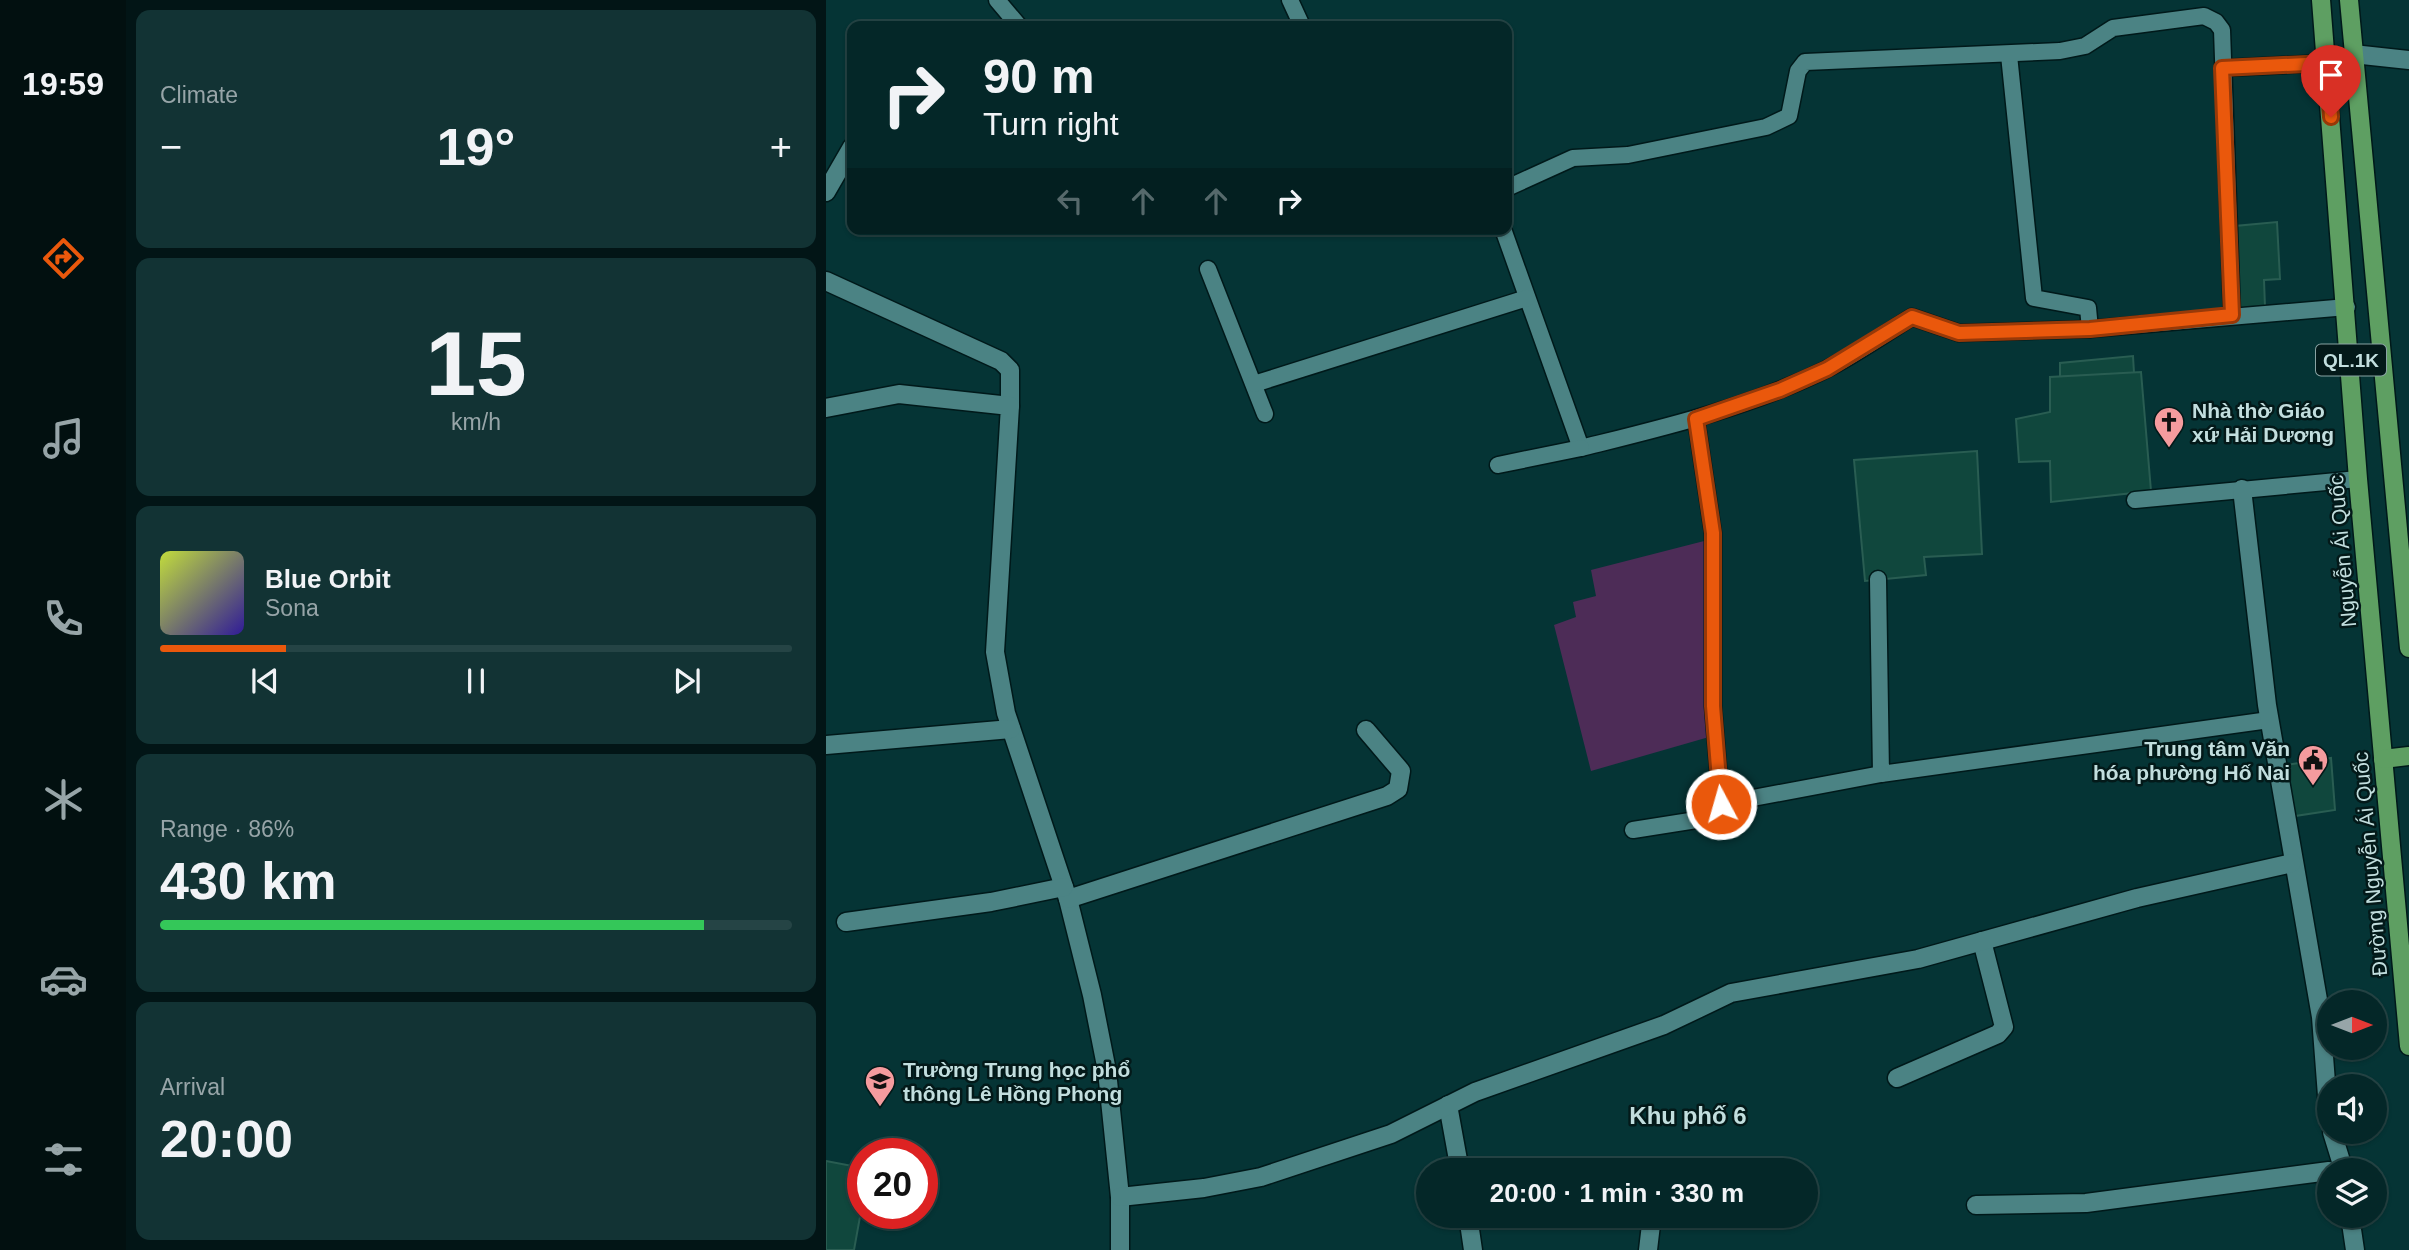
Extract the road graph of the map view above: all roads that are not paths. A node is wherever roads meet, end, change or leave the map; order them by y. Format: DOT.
graph roads {
  1 [pos="997,0"];
  2 [pos="1290,0"];
  3 [pos="2322,0"];
  4 [pos="2349,0"];
  5 [pos="1015,21"];
  6 [pos="1300,21"];
  7 [pos="2353,54"];
  8 [pos="2010,55"];
  9 [pos="2409,60"];
  10 [pos="2327,63"];
  11 [pos="2222,68"];
  12 [pos="847,156"];
  13 [pos="1512,186"];
  14 [pos="826,192"];
  15 [pos="1505,235"];
  16 [pos="1208,269"];
  17 [pos="826,281"];
  18 [pos="1527,298"];
  19 [pos="2347,307"];
  20 [pos="2232,315"];
  21 [pos="2090,329"];
  22 [pos="1255,384"];
  23 [pos="1010,406"];
  24 [pos="826,408"];
  25 [pos="1265,414"];
  26 [pos="1696,419"];
  27 [pos="1581,448"];
  28 [pos="1498,465"];
  29 [pos="2358,479"];
  30 [pos="2242,489"];
  31 [pos="2135,499"];
  32 [pos="1878,579"];
  33 [pos="2409,648"];
  34 [pos="2269,720"];
  35 [pos="2379,720"];
  36 [pos="1011,729"];
  37 [pos="1366,730"];
  38 [pos="826,745"];
  39 [pos="2409,756"];
  40 [pos="2383,759"];
  41 [pos="1881,774"];
  42 [pos="1721,804"];
  43 [pos="1633,830"];
  44 [pos="2292,863"];
  45 [pos="1066,893"];
  46 [pos="846,922"];
  47 [pos="1982,941"];
  48 [pos="2409,1046"];
  49 [pos="2325,1074"];
  50 [pos="1897,1078"];
  51 [pos="1448,1105"];
  52 [pos="1458,1158"];
  53 [pos="2317,1174"];
  54 [pos="1120,1197"];
  55 [pos="1976,1205"];
  56 [pos="1470,1228"];
  57 [pos="1651,1228"];
  58 [pos="2352,1228"];
  59 [pos="1121,1250"];
  60 [pos="1473,1250"];
  61 [pos="1648,1250"];
  62 [pos="2355,1250"];
  1 -- 5 [label="lane"];
  2 -- 6 [label="lane"];
  3 -- 10 [label="main road, Nguyễn Ái Quốc / QL.1K"];
  4 -- 7 [label="main road, QL.1K"];
  7 -- 9 [label="street"];
  7 -- 33 [label="main road, QL.1K"];
  8 -- 11 [label="lane"];
  8 -- 13 [label="lane"];
  8 -- 21 [label="lane"];
  10 -- 11 [label="lane"];
  10 -- 19 [label="main road, Nguyễn Ái Quốc / QL.1K"];
  11 -- 20 [label="lane"];
  12 -- 14 [label="street"];
  15 -- 18 [label="lane"];
  16 -- 22 [label="lane"];
  17 -- 23 [label="street"];
  18 -- 22 [label="lane"];
  18 -- 27 [label="lane"];
  19 -- 20 [label="lane"];
  19 -- 29 [label="main road, Nguyễn Ái Quốc / QL.1K"];
  20 -- 21 [label="lane"];
  21 -- 26 [label="lane"];
  22 -- 25 [label="lane"];
  23 -- 24 [label="street"];
  23 -- 36 [label="street"];
  26 -- 27 [label="lane"];
  26 -- 42 [label="lane"];
  27 -- 28 [label="lane"];
  29 -- 30 [label="lane"];
  29 -- 35 [label="main road, Nguyễn Ái Quốc / QL.1K"];
  30 -- 31 [label="lane"];
  30 -- 34 [label="street"];
  32 -- 41 [label="lane"];
  34 -- 41 [label="lane"];
  34 -- 44 [label="street"];
  35 -- 40 [label="main road, Đường Nguyễn Ái Quốc / QL.1K"];
  36 -- 38 [label="street"];
  36 -- 45 [label="street"];
  37 -- 45 [label="street"];
  39 -- 40 [label="main road"];
  40 -- 48 [label="main road, Đường Nguyễn Ái Quốc / QL.1K"];
  41 -- 42 [label="lane"];
  42 -- 43 [label="lane"];
  44 -- 47 [label="street"];
  44 -- 49 [label="street"];
  45 -- 46 [label="street"];
  45 -- 54 [label="street"];
  47 -- 50 [label="street"];
  47 -- 51 [label="street"];
  51 -- 52 [label="street"];
  51 -- 54 [label="street"];
  53 -- 55 [label="street"];
  54 -- 59 [label="street"];
  56 -- 60 [label="street"];
  57 -- 61 [label="street"];
  58 -- 62 [label="street"];
}
